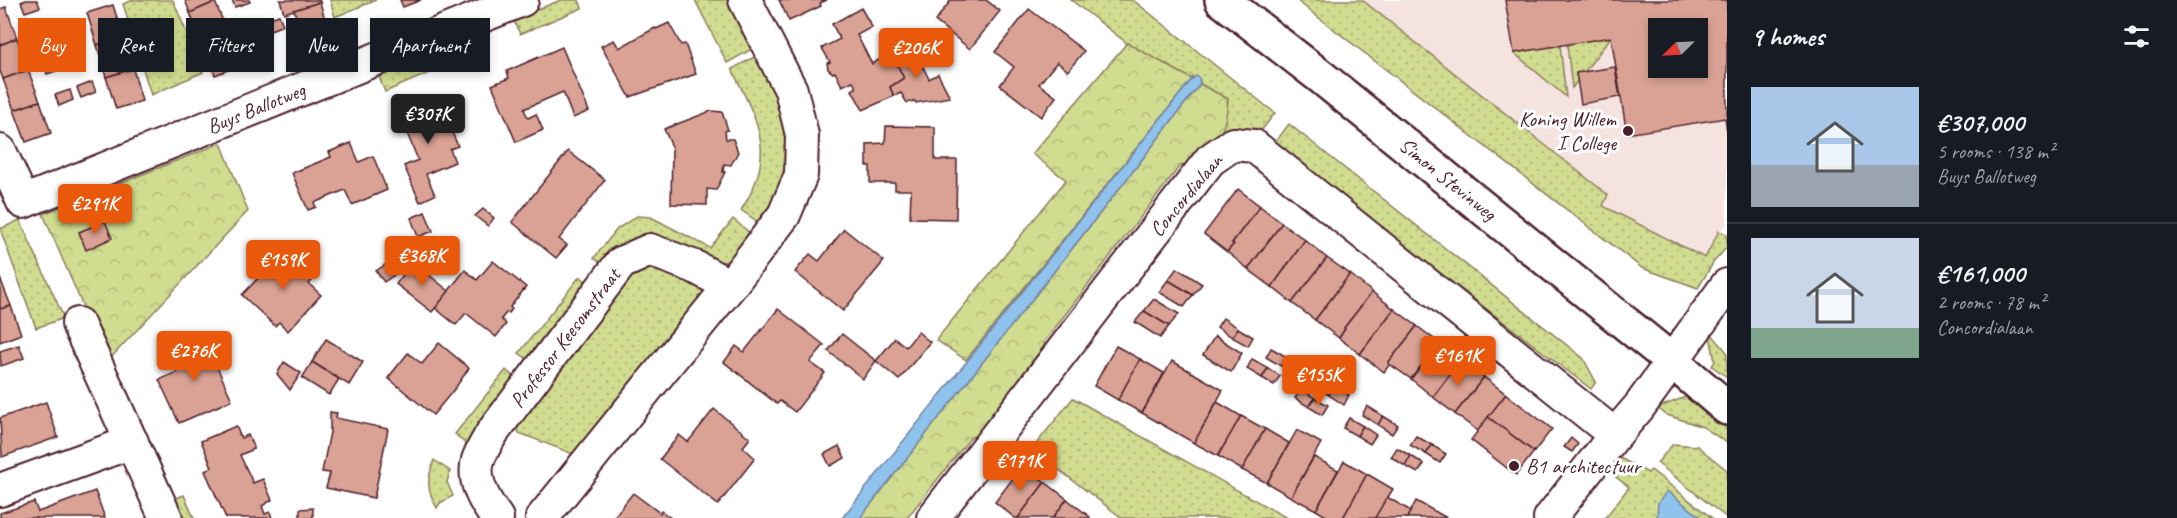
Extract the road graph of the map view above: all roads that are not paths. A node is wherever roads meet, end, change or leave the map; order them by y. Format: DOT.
graph roads {
  1 [pos="522,0"];
  2 [pos="745,0"];
  3 [pos="1222,0"];
  4 [pos="3,164"];
  5 [pos="1727,285"];
  6 [pos="730,286"];
  7 [pos="78,324"];
  8 [pos="1672,361"];
  9 [pos="1727,395"];
  10 [pos="1727,408"];
  11 [pos="1615,435"];
  12 [pos="132,442"];
  13 [pos="0,490"];
  14 [pos="166,518"];
  15 [pos="497,518"];
  16 [pos="542,518"];
  17 [pos="933,518"];
  18 [pos="1550,518"];
  1 -- 4 [label="street, Buys Ballotweg"];
  2 -- 6 [label="street"];
  3 -- 8 [label="street, Simon Stevinweg"];
  5 -- 8 [label="street"];
  6 -- 15 [label="street, Professor Keesomstraat"];
  6 -- 16 [label="street"];
  7 -- 12 [label="street"];
  8 -- 9 [label="street, Simon Stevinweg"];
  8 -- 10 [label="street, Simon Stevinweg"];
  8 -- 11 [label="street"];
  11 -- 17 [label="street, Concordialaan"];
  11 -- 18 [label="street"];
  12 -- 13 [label="street"];
  12 -- 14 [label="street"];
}
